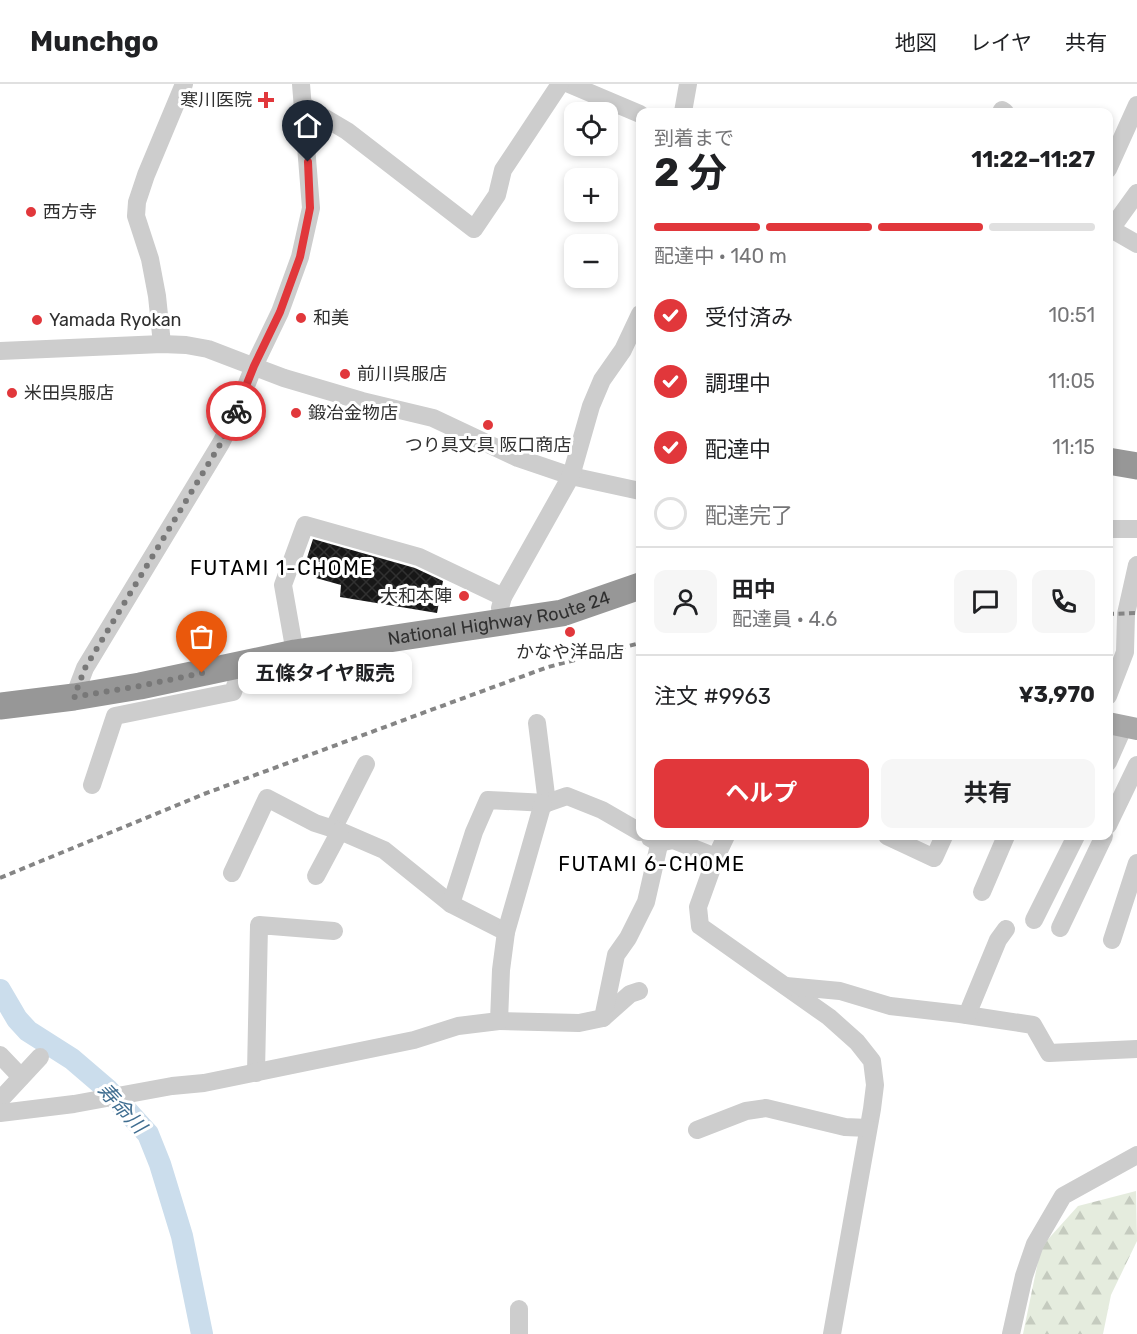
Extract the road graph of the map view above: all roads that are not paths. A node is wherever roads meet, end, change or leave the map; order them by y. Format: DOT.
graph roads {
  1 [pos="184,84"];
  2 [pos="301,84"];
  3 [pos="560,84"];
  4 [pos="569,84"];
  5 [pos="688,84"];
  6 [pos="303,105"];
  7 [pos="1137,105"];
  8 [pos="684,108"];
  9 [pos="636,112"];
  10 [pos="1113,158"];
  11 [pos="1137,194"];
  12 [pos="1113,226"];
  13 [pos="1113,230"];
  14 [pos="1137,244"];
  15 [pos="636,322"];
  16 [pos="162,344"];
  17 [pos="0,351"];
  18 [pos="254,366"];
  19 [pos="1113,462"];
  20 [pos="1137,466"];
  21 [pos="571,476"];
  22 [pos="636,490"];
  23 [pos="1113,529"];
  24 [pos="1137,529"];
  25 [pos="1137,565"];
  26 [pos="636,587"];
  27 [pos="503,597"];
  28 [pos="496,624"];
  29 [pos="295,652"];
  30 [pos="243,664"];
  31 [pos="1113,683"];
  32 [pos="74,697"];
  33 [pos="0,706"];
  34 [pos="537,723"];
  35 [pos="1119,737"];
  36 [pos="366,764"];
  37 [pos="1137,764"];
  38 [pos="92,785"];
  39 [pos="545,802"];
  40 [pos="1113,814"];
  41 [pos="336,830"];
  42 [pos="636,830"];
  43 [pos="655,840"];
  44 [pos="673,840"];
  45 [pos="724,840"];
  46 [pos="896,840"];
  47 [pos="942,840"];
  48 [pos="1004,840"];
  49 [pos="1074,840"];
  50 [pos="1102,840"];
  51 [pos="716,857"];
  52 [pos="1137,863"];
  53 [pos="232,873"];
  54 [pos="316,876"];
  55 [pos="982,892"];
  56 [pos="451,904"];
  57 [pos="1034,920"];
  58 [pos="1060,928"];
  59 [pos="1006,929"];
  60 [pos="334,931"];
  61 [pos="506,932"];
  62 [pos="1112,940"];
  63 [pos="784,986"];
  64 [pos="639,991"];
  65 [pos="967,1015"];
  66 [pos="603,1018"];
  67 [pos="499,1021"];
  68 [pos="1137,1049"];
  69 [pos="0,1055"];
  70 [pos="40,1057"];
  71 [pos="256,1073"];
  72 [pos="21,1077"];
  73 [pos="0,1100"];
  74 [pos="0,1113"];
  75 [pos="868,1128"];
  76 [pos="697,1130"];
  77 [pos="1137,1155"];
  78 [pos="519,1309"];
  79 [pos="519,1334"];
  80 [pos="832,1334"];
  81 [pos="1011,1334"];
  1 -- 16 [label="street"];
  2 -- 6 [label="street"];
  3 -- 6 [label="street"];
  4 -- 9 [label="street"];
  5 -- 8 [label="street"];
  6 -- 18 [label="street"];
  7 -- 10 [label="street"];
  11 -- 12 [label="street"];
  13 -- 14 [label="street"];
  15 -- 21 [label="street"];
  16 -- 17 [label="street"];
  16 -- 18 [label="street"];
  18 -- 21 [label="street"];
  18 -- 32 [label="street"];
  19 -- 20 [label="highway"];
  21 -- 22 [label="street"];
  21 -- 27 [label="street"];
  23 -- 24 [label="street"];
  25 -- 31 [label="street"];
  26 -- 28 [label="highway, National Highway Route 24"];
  27 -- 28 [label="street"];
  27 -- 29 [label="street"];
  28 -- 29 [label="highway, National Highway Route 24"];
  29 -- 30 [label="highway, National Highway Route 24"];
  30 -- 32 [label="highway, National Highway Route 24"];
  30 -- 38 [label="street"];
  32 -- 33 [label="highway, National Highway Route 24"];
  34 -- 39 [label="street"];
  35 -- 37 [label="street"];
  36 -- 41 [label="street"];
  37 -- 40 [label="street"];
  39 -- 42 [label="street"];
  39 -- 56 [label="street"];
  39 -- 61 [label="street"];
  41 -- 53 [label="street"];
  41 -- 54 [label="street"];
  41 -- 56 [label="street"];
  43 -- 66 [label="street"];
  44 -- 51 [label="street"];
  45 -- 51 [label="street"];
  46 -- 47 [label="street"];
  48 -- 55 [label="street"];
  49 -- 57 [label="street"];
  50 -- 58 [label="street"];
  51 -- 63 [label="street"];
  52 -- 62 [label="street"];
  56 -- 61 [label="street"];
  59 -- 65 [label="street"];
  60 -- 71 [label="street"];
  61 -- 67 [label="street"];
  63 -- 65 [label="street"];
  63 -- 75 [label="street"];
  64 -- 66 [label="street"];
  65 -- 68 [label="street"];
  66 -- 67 [label="street"];
  67 -- 71 [label="street"];
  69 -- 72 [label="street"];
  70 -- 72 [label="street"];
  71 -- 74 [label="street"];
  72 -- 73 [label="street"];
  75 -- 76 [label="street"];
  75 -- 80 [label="street"];
  77 -- 81 [label="street"];
  78 -- 79 [label="street"];
}
